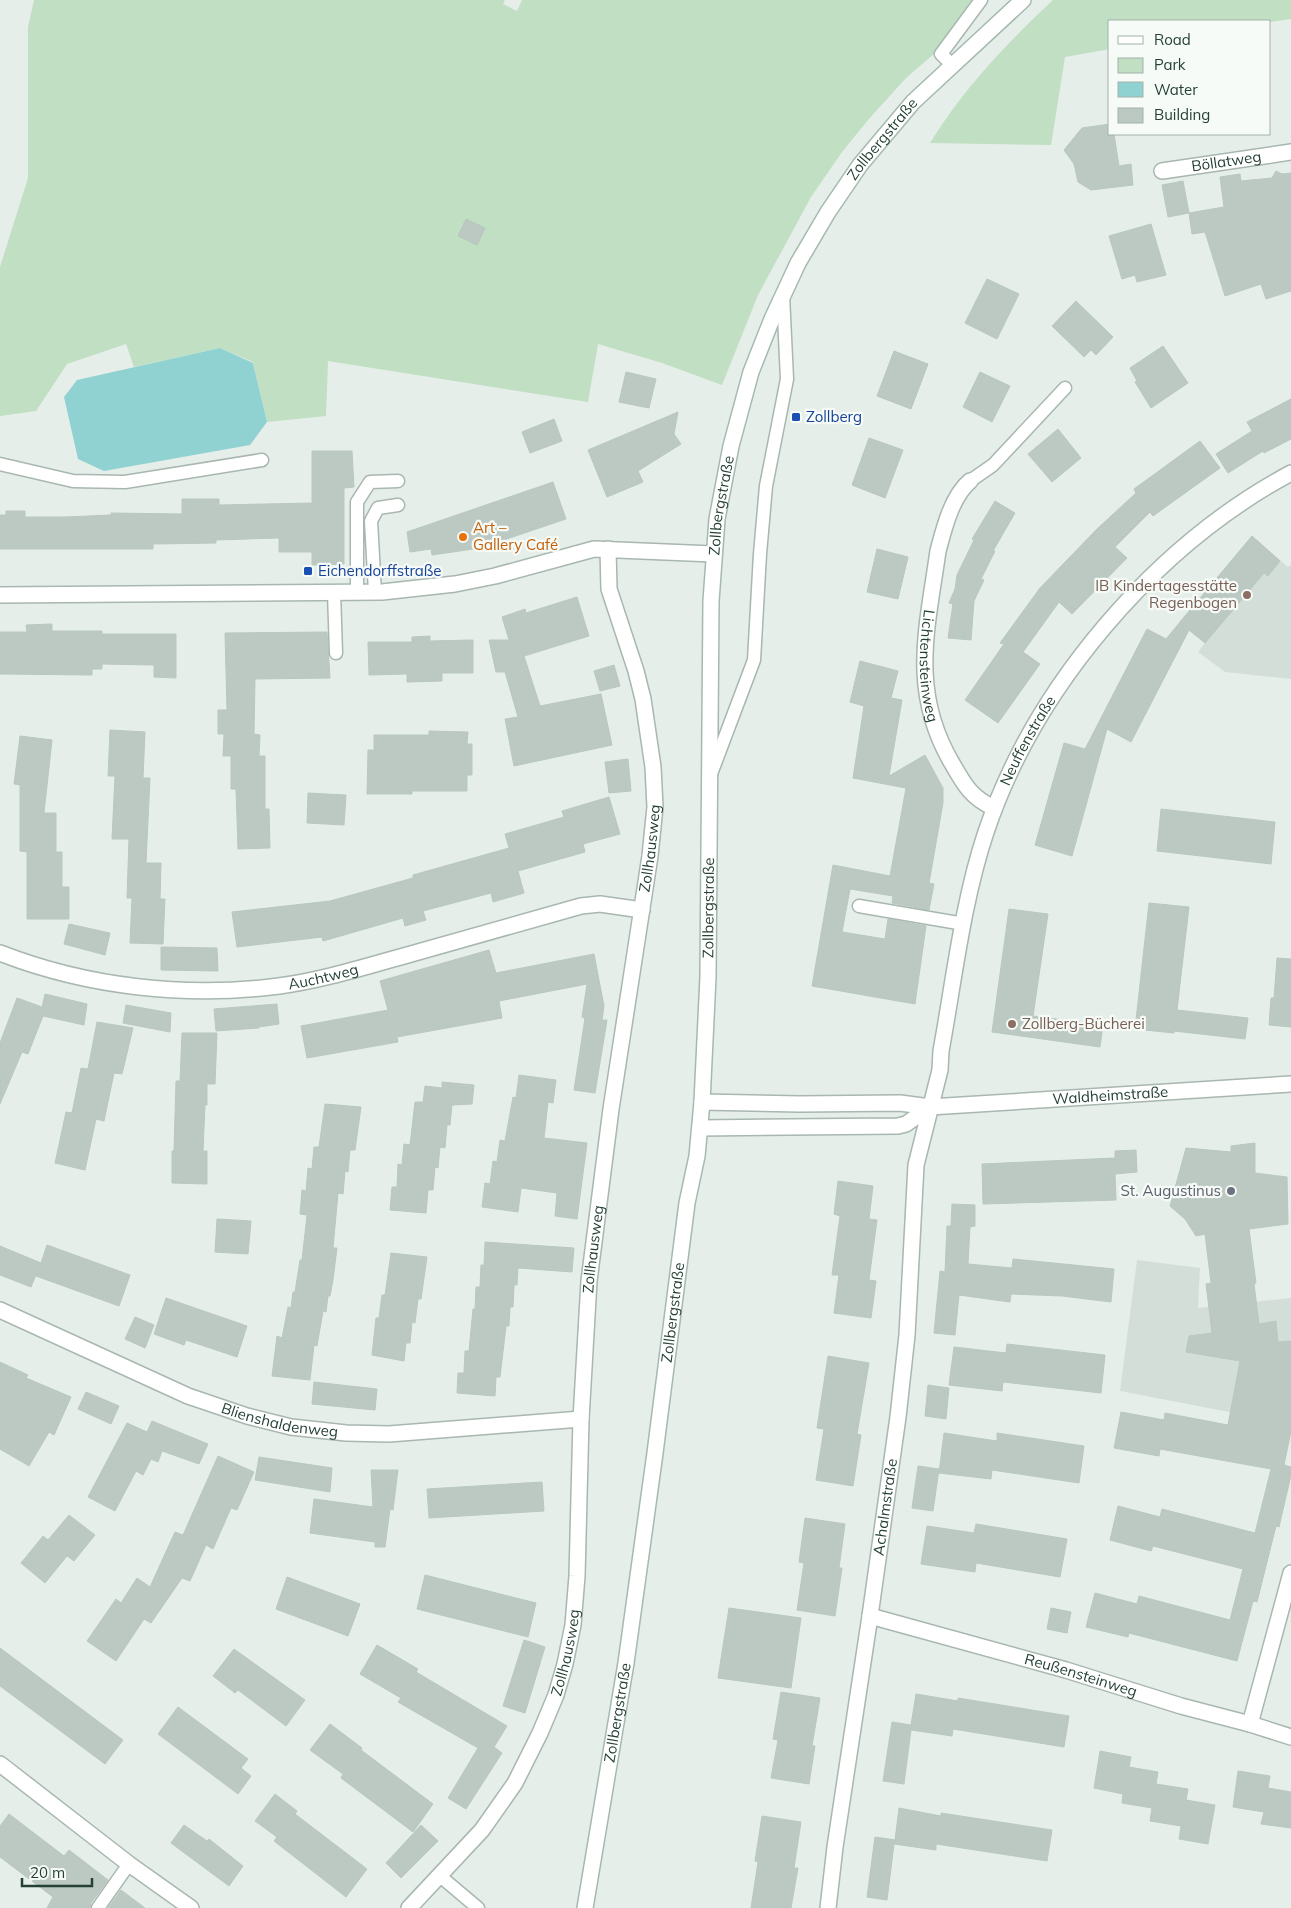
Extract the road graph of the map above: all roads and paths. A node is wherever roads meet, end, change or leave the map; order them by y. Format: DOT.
graph roads {
  1 [pos="981,0"];
  2 [pos="1023,0"];
  3 [pos="952,65"];
  4 [pos="1291,152"];
  5 [pos="1162,171"];
  6 [pos="783,294"];
  7 [pos="1065,388"];
  8 [pos="262,460"];
  9 [pos="0,464"];
  10 [pos="1291,473"];
  11 [pos="398,481"];
  12 [pos="970,481"];
  13 [pos="398,505"];
  14 [pos="608,549"];
  15 [pos="714,554"];
  16 [pos="334,592"];
  17 [pos="357,592"];
  18 [pos="375,592"];
  19 [pos="0,595"];
  20 [pos="336,653"];
  21 [pos="708,781"];
  22 [pos="994,808"];
  23 [pos="859,906"];
  24 [pos="642,910"];
  25 [pos="964,924"];
  26 [pos="0,953"];
  27 [pos="1291,1084"];
  28 [pos="702,1102"];
  29 [pos="930,1107"];
  30 [pos="700,1128"];
  31 [pos="0,1310"];
  32 [pos="581,1419"];
  33 [pos="1291,1573"];
  34 [pos="870,1616"];
  35 [pos="1250,1724"];
  36 [pos="1291,1737"];
  37 [pos="0,1764"];
  38 [pos="129,1864"];
  39 [pos="440,1876"];
  40 [pos="98,1908"];
  41 [pos="191,1908"];
  42 [pos="409,1908"];
  43 [pos="478,1908"];
  44 [pos="585,1908"];
  45 [pos="828,1908"];
  1 -- 3 [label="lane"];
  2 -- 3 [label="street, Zollbergstraße"];
  3 -- 6 [label="street, Zollbergstraße"];
  4 -- 5 [label="street, Böllatweg"];
  6 -- 15 [label="street, Zollbergstraße"];
  6 -- 21 [label="lane"];
  7 -- 12 [label="lane"];
  8 -- 9 [label="lane"];
  10 -- 22 [label="street, Neuffenstraße"];
  11 -- 17 [label="lane"];
  12 -- 22 [label="street, Lichtensteinweg"];
  13 -- 18 [label="lane"];
  14 -- 15 [label="street"];
  14 -- 18 [label="street"];
  14 -- 24 [label="street, Zollhausweg"];
  15 -- 21 [label="street, Zollbergstraße"];
  16 -- 17 [label="street"];
  16 -- 19 [label="street"];
  16 -- 20 [label="lane"];
  17 -- 18 [label="street"];
  21 -- 28 [label="street, Zollbergstraße"];
  22 -- 25 [label="street, Neuffenstraße"];
  23 -- 25 [label="lane"];
  24 -- 26 [label="street, Auchtweg"];
  24 -- 32 [label="street, Zollhausweg"];
  25 -- 29 [label="street, Neuffenstraße"];
  27 -- 29 [label="street, Waldheimstraße"];
  28 -- 29 [label="street, Waldheimstraße"];
  28 -- 30 [label="street, Zollbergstraße"];
  29 -- 30 [label="street"];
  29 -- 34 [label="street, Achalmstraße"];
  30 -- 44 [label="street, Zollbergstraße"];
  31 -- 32 [label="street, Blienshaldenweg"];
  32 -- 39 [label="street, Zollhausweg"];
  33 -- 35 [label="street"];
  34 -- 35 [label="street, Reußensteinweg"];
  34 -- 45 [label="street, Achalmstraße"];
  35 -- 36 [label="street, Reußensteinweg"];
  37 -- 38 [label="street"];
  38 -- 40 [label="lane"];
  38 -- 41 [label="street"];
  39 -- 42 [label="street, Zollhausweg"];
  39 -- 43 [label="lane"];
}
